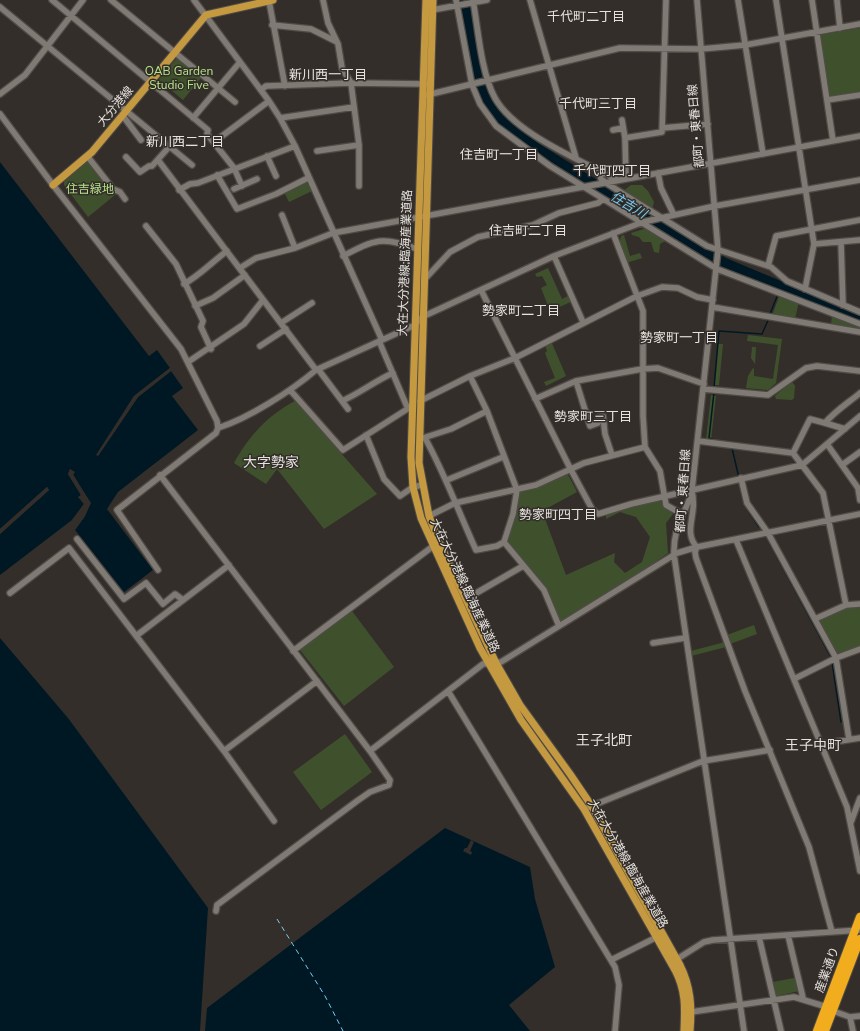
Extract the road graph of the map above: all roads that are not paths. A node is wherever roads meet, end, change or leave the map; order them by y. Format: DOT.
graph roads {
  1 [pos="52,0"];
  2 [pos="83,0"];
  3 [pos="111,0"];
  4 [pos="194,0"];
  5 [pos="271,0"];
  6 [pos="323,0"];
  7 [pos="426,0"];
  8 [pos="432,0"];
  9 [pos="487,0"];
  10 [pos="530,0"];
  11 [pos="666,0"];
  12 [pos="697,0"];
  13 [pos="738,0"];
  14 [pos="776,0"];
  15 [pos="812,0"];
  16 [pos="837,0"];
  17 [pos="255,2"];
  18 [pos="473,2"];
  19 [pos="458,4"];
  20 [pos="0,7"];
  21 [pos="432,10"];
  22 [pos="206,15"];
  23 [pos="71,16"];
  24 [pos="860,24"];
  25 [pos="272,25"];
  26 [pos="840,28"];
  27 [pos="816,32"];
  28 [pos="782,38"];
  29 [pos="337,42"];
  30 [pos="745,45"];
  31 [pos="48,46"];
  32 [pos="664,49"];
  33 [pos="701,49"];
  34 [pos="175,53"];
  35 [pos="240,62"];
  36 [pos="549,65"];
  37 [pos="487,81"];
  38 [pos="151,82"];
  39 [pos="351,83"];
  40 [pos="426,84"];
  41 [pos="473,84"];
  42 [pos="285,86"];
  43 [pos="218,89"];
  44 [pos="261,90"];
  45 [pos="0,94"];
  46 [pos="860,94"];
  47 [pos="426,95"];
  48 [pos="827,100"];
  49 [pos="269,101"];
  50 [pos="235,102"];
  51 [pos="354,107"];
  52 [pos="0,114"];
  53 [pos="124,114"];
  54 [pos="193,118"];
  55 [pos="280,118"];
  56 [pos="622,120"];
  57 [pos="708,124"];
  58 [pos="623,128"];
  59 [pos="662,128"];
  60 [pos="613,130"];
  61 [pos="860,136"];
  62 [pos="625,138"];
  63 [pos="142,140"];
  64 [pos="833,141"];
  65 [pos="214,142"];
  66 [pos="359,145"];
  67 [pos="295,146"];
  68 [pos="169,147"];
  69 [pos="799,147"];
  70 [pos="317,151"];
  71 [pos="763,154"];
  72 [pos="268,156"];
  73 [pos="88,157"];
  74 [pos="126,157"];
  75 [pos="576,158"];
  76 [pos="158,160"];
  77 [pos="711,162"];
  78 [pos="192,165"];
  79 [pos="234,168"];
  80 [pos="599,170"];
  81 [pos="658,172"];
  82 [pos="217,175"];
  83 [pos="276,176"];
  84 [pos="308,178"];
  85 [pos="257,179"];
  86 [pos="626,179"];
  87 [pos="618,180"];
  88 [pos="860,180"];
  89 [pos="605,183"];
  90 [pos="53,185"];
  91 [pos="242,186"];
  92 [pos="359,186"];
  93 [pos="584,187"];
  94 [pos="234,189"];
  95 [pos="805,189"];
  96 [pos="180,190"];
  97 [pos="124,199"];
  98 [pos="603,199"];
  99 [pos="715,206"];
  100 [pos="282,215"];
  101 [pos="674,215"];
  102 [pos="426,216"];
  103 [pos="418,217"];
  104 [pos="661,217"];
  105 [pos="860,220"];
  106 [pos="642,223"];
  107 [pos="146,226"];
  108 [pos="812,228"];
  109 [pos="333,233"];
  110 [pos="613,233"];
  111 [pos="860,240"];
  112 [pos="842,242"];
  113 [pos="814,244"];
  114 [pos="295,248"];
  115 [pos="417,249"];
  116 [pos="718,250"];
  117 [pos="227,251"];
  118 [pos="343,256"];
  119 [pos="554,256"];
  120 [pos="768,266"];
  121 [pos="240,268"];
  122 [pos="716,269"];
  123 [pos="245,275"];
  124 [pos="423,281"];
  125 [pos="184,284"];
  126 [pos="805,289"];
  127 [pos="481,290"];
  128 [pos="637,296"];
  129 [pos="264,300"];
  130 [pos="713,300"];
  131 [pos="312,303"];
  132 [pos="843,305"];
  133 [pos="195,306"];
  134 [pos="712,307"];
  135 [pos="860,312"];
  136 [pos="422,316"];
  137 [pos="583,322"];
  138 [pos="281,323"];
  139 [pos="860,324"];
  140 [pos="415,325"];
  141 [pos="286,329"];
  142 [pos="860,332"];
  143 [pos="380,341"];
  144 [pos="260,346"];
  145 [pos="211,348"];
  146 [pos="515,358"];
  147 [pos="188,362"];
  148 [pos="642,369"];
  149 [pos="317,370"];
  150 [pos="860,370"];
  151 [pos="393,373"];
  152 [pos="470,376"];
  153 [pos="576,381"];
  154 [pos="704,387"];
  155 [pos="290,390"];
  156 [pos="860,393"];
  157 [pos="535,399"];
  158 [pos="342,401"];
  159 [pos="420,401"];
  160 [pos="410,407"];
  161 [pos="348,409"];
  162 [pos="487,411"];
  163 [pos="860,416"];
  164 [pos="825,423"];
  165 [pos="218,428"];
  166 [pos="845,429"];
  167 [pos="366,435"];
  168 [pos="422,438"];
  169 [pos="698,441"];
  170 [pos="827,444"];
  171 [pos="645,447"];
  172 [pos="860,452"];
  173 [pos="793,453"];
  174 [pos="612,455"];
  175 [pos="503,457"];
  176 [pos="802,465"];
  177 [pos="842,465"];
  178 [pos="570,468"];
  179 [pos="160,476"];
  180 [pos="741,478"];
  181 [pos="447,480"];
  182 [pos="422,484"];
  183 [pos="413,487"];
  184 [pos="517,490"];
  185 [pos="692,490"];
  186 [pos="664,497"];
  187 [pos="860,500"];
  188 [pos="455,503"];
  189 [pos="682,514"];
  190 [pos="860,514"];
  191 [pos="429,516"];
  192 [pos="828,521"];
  193 [pos="768,533"];
  194 [pos="77,539"];
  195 [pos="736,540"];
  196 [pos="439,542"];
  197 [pos="504,542"];
  198 [pos="432,546"];
  199 [pos="697,547"];
  200 [pos="674,555"];
  201 [pos="229,565"];
  202 [pos="523,566"];
  203 [pos="158,570"];
  204 [pos="10,593"];
  205 [pos="466,599"];
  206 [pos="183,600"];
  207 [pos="860,604"];
  208 [pos="846,605"];
  209 [pos="814,619"];
  210 [pos="559,626"];
  211 [pos="136,636"];
  212 [pos="685,638"];
  213 [pos="653,643"];
  214 [pos="860,649"];
  215 [pos="293,651"];
  216 [pos="836,658"];
  217 [pos="487,663"];
  218 [pos="496,663"];
  219 [pos="794,679"];
  220 [pos="317,681"];
  221 [pos="448,691"];
  222 [pos="860,738"];
  223 [pos="849,740"];
  224 [pos="821,744"];
  225 [pos="770,750"];
  226 [pos="224,751"];
  227 [pos="370,751"];
  228 [pos="703,761"];
  229 [pos="860,798"];
  230 [pos="591,805"];
  231 [pos="584,809"];
  232 [pos="274,821"];
  233 [pos="851,822"];
  234 [pos="860,871"];
  235 [pos="216,911"];
  236 [pos="860,917"];
  237 [pos="858,931"];
  238 [pos="832,932"];
  239 [pos="788,935"];
  240 [pos="759,936"];
  241 [pos="657,937"];
  242 [pos="731,938"];
  243 [pos="860,939"];
  244 [pos="611,960"];
  245 [pos="674,961"];
  246 [pos="803,998"];
  247 [pos="774,1000"];
  248 [pos="741,1006"];
  249 [pos="830,1009"];
  250 [pos="692,1012"];
  251 [pos="860,1016"];
  252 [pos="850,1017"];
  253 [pos="615,1031"];
  254 [pos="684,1031"];
  255 [pos="690,1031"];
  256 [pos="744,1031"];
  257 [pos="781,1031"];
  258 [pos="817,1031"];
  259 [pos="825,1031"];
  260 [pos="853,1031"];
  1 -- 23 [label="street"];
  2 -- 23 [label="street"];
  3 -- 34 [label="street"];
  4 -- 22 [label="street"];
  5 -- 17 [label="main road"];
  5 -- 25 [label="street"];
  6 -- 29 [label="street"];
  7 -- 40 [label="main road, 大在大分港線;臨海産業道路"];
  8 -- 21 [label="main road, 大在大分港線;臨海産業道路"];
  9 -- 18 [label="street"];
  10 -- 36 [label="street"];
  11 -- 32 [label="street"];
  12 -- 33 [label="street, 都町・東春日線"];
  13 -- 30 [label="street"];
  14 -- 28 [label="street"];
  15 -- 27 [label="street"];
  16 -- 26 [label="street"];
  17 -- 22 [label="main road"];
  18 -- 19 [label="street"];
  18 -- 37 [label="street"];
  19 -- 21 [label="street"];
  19 -- 41 [label="street"];
  20 -- 31 [label="street"];
  21 -- 40 [label="main road, 大在大分港線;臨海産業道路"];
  22 -- 34 [label="main road, 大分港線"];
  22 -- 35 [label="street"];
  23 -- 31 [label="street"];
  23 -- 38 [label="street"];
  24 -- 26 [label="street"];
  25 -- 29 [label="street"];
  25 -- 42 [label="street"];
  26 -- 27 [label="street"];
  27 -- 28 [label="street"];
  27 -- 48 [label="street"];
  28 -- 30 [label="street"];
  28 -- 69 [label="street"];
  29 -- 39 [label="street"];
  30 -- 33 [label="street"];
  30 -- 71 [label="street"];
  31 -- 45 [label="street"];
  31 -- 53 [label="street"];
  32 -- 33 [label="street"];
  32 -- 36 [label="street"];
  32 -- 59 [label="street"];
  33 -- 57 [label="street, 都町・東春日線"];
  34 -- 38 [label="main road, 大分港線"];
  34 -- 43 [label="street"];
  35 -- 43 [label="street"];
  35 -- 44 [label="street"];
  36 -- 37 [label="street"];
  36 -- 75 [label="street"];
  37 -- 41 [label="street"];
  37 -- 75 [label="street"];
  38 -- 53 [label="main road, 大分港線"];
  38 -- 54 [label="street"];
  39 -- 40 [label="street"];
  39 -- 42 [label="street"];
  39 -- 51 [label="street"];
  40 -- 47 [label="main road, 大在大分港線;臨海産業道路"];
  41 -- 47 [label="street"];
  41 -- 93 [label="street"];
  42 -- 44 [label="street"];
  43 -- 50 [label="street"];
  43 -- 54 [label="street"];
  44 -- 49 [label="street"];
  46 -- 48 [label="street"];
  47 -- 102 [label="main road, 大在大分港線;臨海産業道路"];
  47 -- 103 [label="main road, 大在大分港線;臨海産業道路"];
  48 -- 64 [label="street"];
  49 -- 55 [label="street"];
  49 -- 65 [label="street"];
  51 -- 55 [label="street"];
  51 -- 66 [label="street"];
  52 -- 90 [label="street"];
  53 -- 63 [label="street"];
  53 -- 68 [label="street"];
  53 -- 73 [label="main road, 大分港線"];
  54 -- 65 [label="street"];
  55 -- 67 [label="street"];
  56 -- 58 [label="street"];
  57 -- 59 [label="street"];
  57 -- 77 [label="street, 都町・東春日線"];
  58 -- 60 [label="street"];
  58 -- 62 [label="street"];
  59 -- 62 [label="street"];
  61 -- 64 [label="street"];
  62 -- 86 [label="street"];
  64 -- 69 [label="street"];
  65 -- 79 [label="street"];
  66 -- 70 [label="street"];
  66 -- 92 [label="street"];
  67 -- 72 [label="street"];
  67 -- 84 [label="street"];
  68 -- 76 [label="street"];
  68 -- 78 [label="street"];
  69 -- 71 [label="street"];
  69 -- 95 [label="street"];
  71 -- 77 [label="street"];
  72 -- 79 [label="street"];
  72 -- 83 [label="street"];
  73 -- 90 [label="main road, 大分港線"];
  73 -- 97 [label="street"];
  74 -- 76 [label="street"];
  75 -- 80 [label="street"];
  76 -- 96 [label="street"];
  77 -- 81 [label="street"];
  77 -- 99 [label="street, 都町・東春日線"];
  79 -- 82 [label="street"];
  79 -- 91 [label="street"];
  80 -- 87 [label="street"];
  80 -- 89 [label="street"];
  81 -- 86 [label="street"];
  81 -- 101 [label="street"];
  82 -- 84 [label="street"];
  82 -- 96 [label="street"];
  84 -- 109 [label="street"];
  85 -- 91 [label="street"];
  86 -- 87 [label="street"];
  87 -- 89 [label="street"];
  88 -- 95 [label="street"];
  89 -- 93 [label="street"];
  89 -- 104 [label="street"];
  90 -- 147 [label="street"];
  91 -- 94 [label="street"];
  93 -- 98 [label="street"];
  93 -- 102 [label="street"];
  95 -- 99 [label="street"];
  95 -- 108 [label="street"];
  96 -- 117 [label="street"];
  98 -- 106 [label="street"];
  98 -- 124 [label="street"];
  99 -- 101 [label="street"];
  99 -- 116 [label="street, 都町・東春日線"];
  100 -- 114 [label="street"];
  101 -- 104 [label="street"];
  102 -- 103 [label="street"];
  102 -- 124 [label="main road, 大在大分港線;臨海産業道路"];
  103 -- 109 [label="street"];
  103 -- 115 [label="main road, 大在大分港線;臨海産業道路"];
  104 -- 106 [label="street"];
  104 -- 116 [label="street"];
  105 -- 108 [label="street"];
  106 -- 110 [label="street"];
  106 -- 122 [label="street"];
  107 -- 125 [label="street"];
  108 -- 113 [label="street"];
  108 -- 120 [label="street"];
  109 -- 114 [label="street"];
  109 -- 118 [label="street"];
  110 -- 119 [label="street"];
  110 -- 128 [label="street"];
  111 -- 112 [label="street"];
  112 -- 113 [label="street"];
  112 -- 132 [label="street"];
  113 -- 126 [label="street"];
  114 -- 121 [label="street"];
  115 -- 118 [label="street"];
  115 -- 140 [label="main road, 大在大分港線;臨海産業道路"];
  116 -- 120 [label="street"];
  116 -- 122 [label="street, 都町・東春日線"];
  117 -- 121 [label="street"];
  117 -- 125 [label="street"];
  118 -- 143 [label="street"];
  119 -- 127 [label="street"];
  119 -- 137 [label="street"];
  120 -- 126 [label="street"];
  121 -- 123 [label="street"];
  122 -- 130 [label="street, 都町・東春日線"];
  122 -- 139 [label="street"];
  123 -- 129 [label="street"];
  123 -- 133 [label="street"];
  124 -- 136 [label="main road, 大在大分港線;臨海産業道路"];
  125 -- 133 [label="street"];
  126 -- 132 [label="street"];
  127 -- 136 [label="street"];
  127 -- 146 [label="street"];
  128 -- 130 [label="street"];
  128 -- 137 [label="street"];
  128 -- 148 [label="street"];
  129 -- 138 [label="street"];
  129 -- 145 [label="street"];
  130 -- 134 [label="street, 都町・東春日線"];
  131 -- 138 [label="street"];
  132 -- 135 [label="street"];
  133 -- 145 [label="street"];
  134 -- 142 [label="street"];
  134 -- 154 [label="street, 都町・東春日線"];
  136 -- 140 [label="street"];
  136 -- 159 [label="main road, 大在大分港線;臨海産業道路"];
  137 -- 146 [label="street"];
  138 -- 141 [label="street"];
  140 -- 143 [label="street"];
  140 -- 160 [label="main road, 大在大分港線;臨海産業道路"];
  141 -- 144 [label="street"];
  141 -- 149 [label="street"];
  143 -- 149 [label="street"];
  143 -- 151 [label="street"];
  145 -- 147 [label="street"];
  146 -- 152 [label="street"];
  146 -- 157 [label="street"];
  147 -- 165 [label="street"];
  148 -- 153 [label="street"];
  148 -- 154 [label="street"];
  148 -- 171 [label="street"];
  149 -- 155 [label="street"];
  149 -- 158 [label="street"];
  150 -- 154 [label="street"];
  151 -- 158 [label="street"];
  151 -- 160 [label="street"];
  152 -- 159 [label="street"];
  152 -- 162 [label="street"];
  153 -- 157 [label="street"];
  153 -- 174 [label="street"];
  154 -- 169 [label="street, 都町・東春日線"];
  155 -- 165 [label="street"];
  155 -- 167 [label="street"];
  156 -- 164 [label="street"];
  157 -- 178 [label="street"];
  158 -- 161 [label="street"];
  159 -- 168 [label="main road, 大在大分港線;臨海産業道路"];
  160 -- 167 [label="street"];
  160 -- 183 [label="main road, 大在大分港線;臨海産業道路"];
  162 -- 168 [label="street"];
  162 -- 175 [label="street"];
  163 -- 166 [label="street"];
  164 -- 166 [label="street"];
  164 -- 173 [label="street"];
  165 -- 179 [label="street"];
  166 -- 170 [label="street"];
  167 -- 183 [label="street"];
  168 -- 181 [label="street"];
  168 -- 182 [label="main road, 大在大分港線;臨海産業道路"];
  169 -- 173 [label="street"];
  169 -- 185 [label="street, 都町・東春日線"];
  170 -- 176 [label="street"];
  170 -- 177 [label="street"];
  171 -- 174 [label="street"];
  171 -- 186 [label="street"];
  172 -- 177 [label="street"];
  173 -- 176 [label="street"];
  174 -- 178 [label="street"];
  175 -- 181 [label="street"];
  175 -- 184 [label="street"];
  176 -- 180 [label="street"];
  176 -- 192 [label="street"];
  177 -- 187 [label="street"];
  178 -- 184 [label="street"];
  178 -- 186 [label="street"];
  179 -- 201 [label="street"];
  179 -- 203 [label="street"];
  180 -- 185 [label="street"];
  180 -- 193 [label="street"];
  181 -- 188 [label="street"];
  182 -- 183 [label="street"];
  182 -- 191 [label="main road, 大在大分港線;臨海産業道路"];
  183 -- 198 [label="main road, 大在大分港線;臨海産業道路"];
  184 -- 188 [label="street"];
  184 -- 197 [label="street"];
  185 -- 186 [label="street"];
  185 -- 189 [label="street"];
  185 -- 199 [label="street, 都町・東春日線"];
  186 -- 189 [label="street"];
  188 -- 191 [label="street"];
  188 -- 197 [label="street"];
  189 -- 200 [label="street"];
  190 -- 192 [label="street"];
  191 -- 196 [label="main road, 大在大分港線;臨海産業道路"];
  192 -- 193 [label="street"];
  192 -- 208 [label="street"];
  193 -- 195 [label="street"];
  193 -- 209 [label="street"];
  194 -- 206 [label="street"];
  195 -- 199 [label="street"];
  195 -- 219 [label="street"];
  196 -- 198 [label="street"];
  196 -- 205 [label="main road, 大在大分港線;臨海産業道路"];
  197 -- 202 [label="street"];
  198 -- 215 [label="street"];
  198 -- 217 [label="main road, 大在大分港線;臨海産業道路"];
  199 -- 200 [label="street"];
  199 -- 225 [label="street, 都町・東春日線"];
  200 -- 210 [label="street"];
  200 -- 212 [label="street"];
  201 -- 206 [label="street"];
  201 -- 215 [label="street"];
  202 -- 205 [label="street"];
  202 -- 210 [label="street"];
  204 -- 211 [label="street"];
  205 -- 218 [label="main road, 大在大分港線;臨海産業道路"];
  206 -- 211 [label="street"];
  207 -- 208 [label="street"];
  208 -- 209 [label="street"];
  209 -- 216 [label="street"];
  210 -- 218 [label="street"];
  211 -- 226 [label="street"];
  212 -- 213 [label="street"];
  212 -- 228 [label="street"];
  214 -- 216 [label="street"];
  215 -- 220 [label="street"];
  216 -- 219 [label="street"];
  216 -- 223 [label="street"];
  217 -- 218 [label="street"];
  217 -- 221 [label="street"];
  217 -- 231 [label="main road, 大在大分港線;臨海産業道路"];
  218 -- 230 [label="main road, 大在大分港線;臨海産業道路"];
  219 -- 224 [label="street"];
  220 -- 226 [label="street"];
  220 -- 227 [label="street"];
  221 -- 227 [label="street"];
  221 -- 244 [label="street"];
  222 -- 223 [label="street"];
  223 -- 224 [label="street"];
  224 -- 233 [label="street"];
  225 -- 228 [label="street"];
  225 -- 238 [label="street, 都町・東春日線"];
  226 -- 232 [label="street"];
  227 -- 235 [label="street"];
  228 -- 230 [label="street"];
  228 -- 242 [label="street"];
  229 -- 233 [label="street"];
  230 -- 231 [label="street"];
  230 -- 245 [label="main road, 大在大分港線;臨海産業道路"];
  231 -- 241 [label="main road, 大在大分港線;臨海産業道路"];
  233 -- 234 [label="street"];
  236 -- 237 [label="highway, 産業通り"];
  237 -- 238 [label="street"];
  237 -- 249 [label="highway, 産業通り"];
  238 -- 239 [label="street"];
  239 -- 240 [label="street"];
  239 -- 246 [label="street"];
  240 -- 242 [label="street"];
  240 -- 247 [label="street"];
  241 -- 244 [label="street"];
  241 -- 245 [label="main road, 大在大分港線;臨海産業道路"];
  242 -- 245 [label="street"];
  242 -- 248 [label="street"];
  243 -- 249 [label="highway, 産業通り"];
  244 -- 253 [label="street"];
  245 -- 250 [label="main road, 大在大分港線;臨海産業道路"];
  245 -- 254 [label="main road, 大在大分港線;臨海産業道路"];
  246 -- 247 [label="street"];
  246 -- 249 [label="street"];
  247 -- 248 [label="street"];
  247 -- 257 [label="street"];
  248 -- 250 [label="street"];
  248 -- 256 [label="street"];
  249 -- 252 [label="street"];
  249 -- 258 [label="highway, 産業通り"];
  249 -- 259 [label="highway, 産業通り"];
  250 -- 255 [label="main road, 大在大分港線;臨海産業道路"];
  251 -- 252 [label="street"];
  252 -- 260 [label="street"];
}
